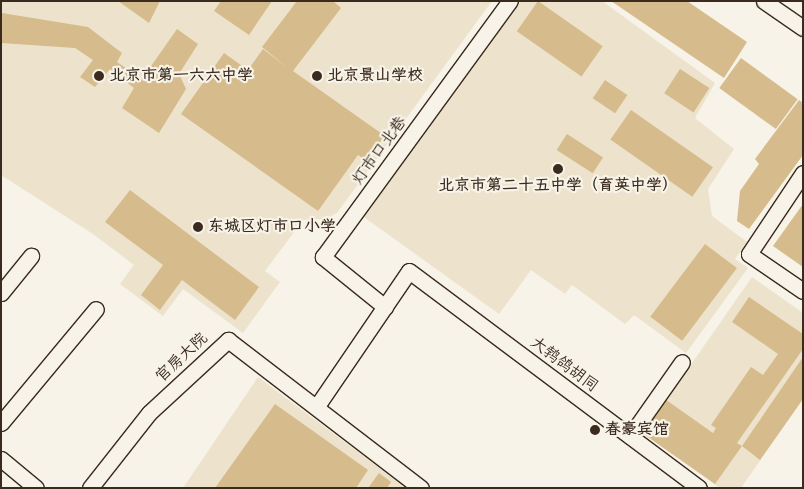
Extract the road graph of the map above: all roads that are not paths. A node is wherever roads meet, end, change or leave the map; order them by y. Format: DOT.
graph roads {
  1 [pos="510,1"];
  2 [pos="764,1"];
  3 [pos="803,28"];
  4 [pos="803,173"];
  5 [pos="31,256"];
  6 [pos="803,291"];
  7 [pos="1,292"];
  8 [pos="385,307"];
  9 [pos="96,309"];
  10 [pos="682,362"];
  11 [pos="317,406"];
  12 [pos="1,424"];
  13 [pos="630,436"];
  14 [pos="1,459"];
  15 [pos="36,488"];
  16 [pos="90,488"];
  17 [pos="421,488"];
  18 [pos="699,488"];
  1 -- 8 [label="street, 灯市口北巷"];
  2 -- 3 [label="street"];
  4 -- 6 [label="street"];
  5 -- 7 [label="street"];
  8 -- 11 [label="street"];
  8 -- 13 [label="street, 大鹁鸽胡同"];
  9 -- 12 [label="street"];
  10 -- 13 [label="street"];
  11 -- 16 [label="street, 官房大院"];
  11 -- 17 [label="street"];
  13 -- 18 [label="street, 大鹁鸽胡同"];
  14 -- 15 [label="street"];
}
